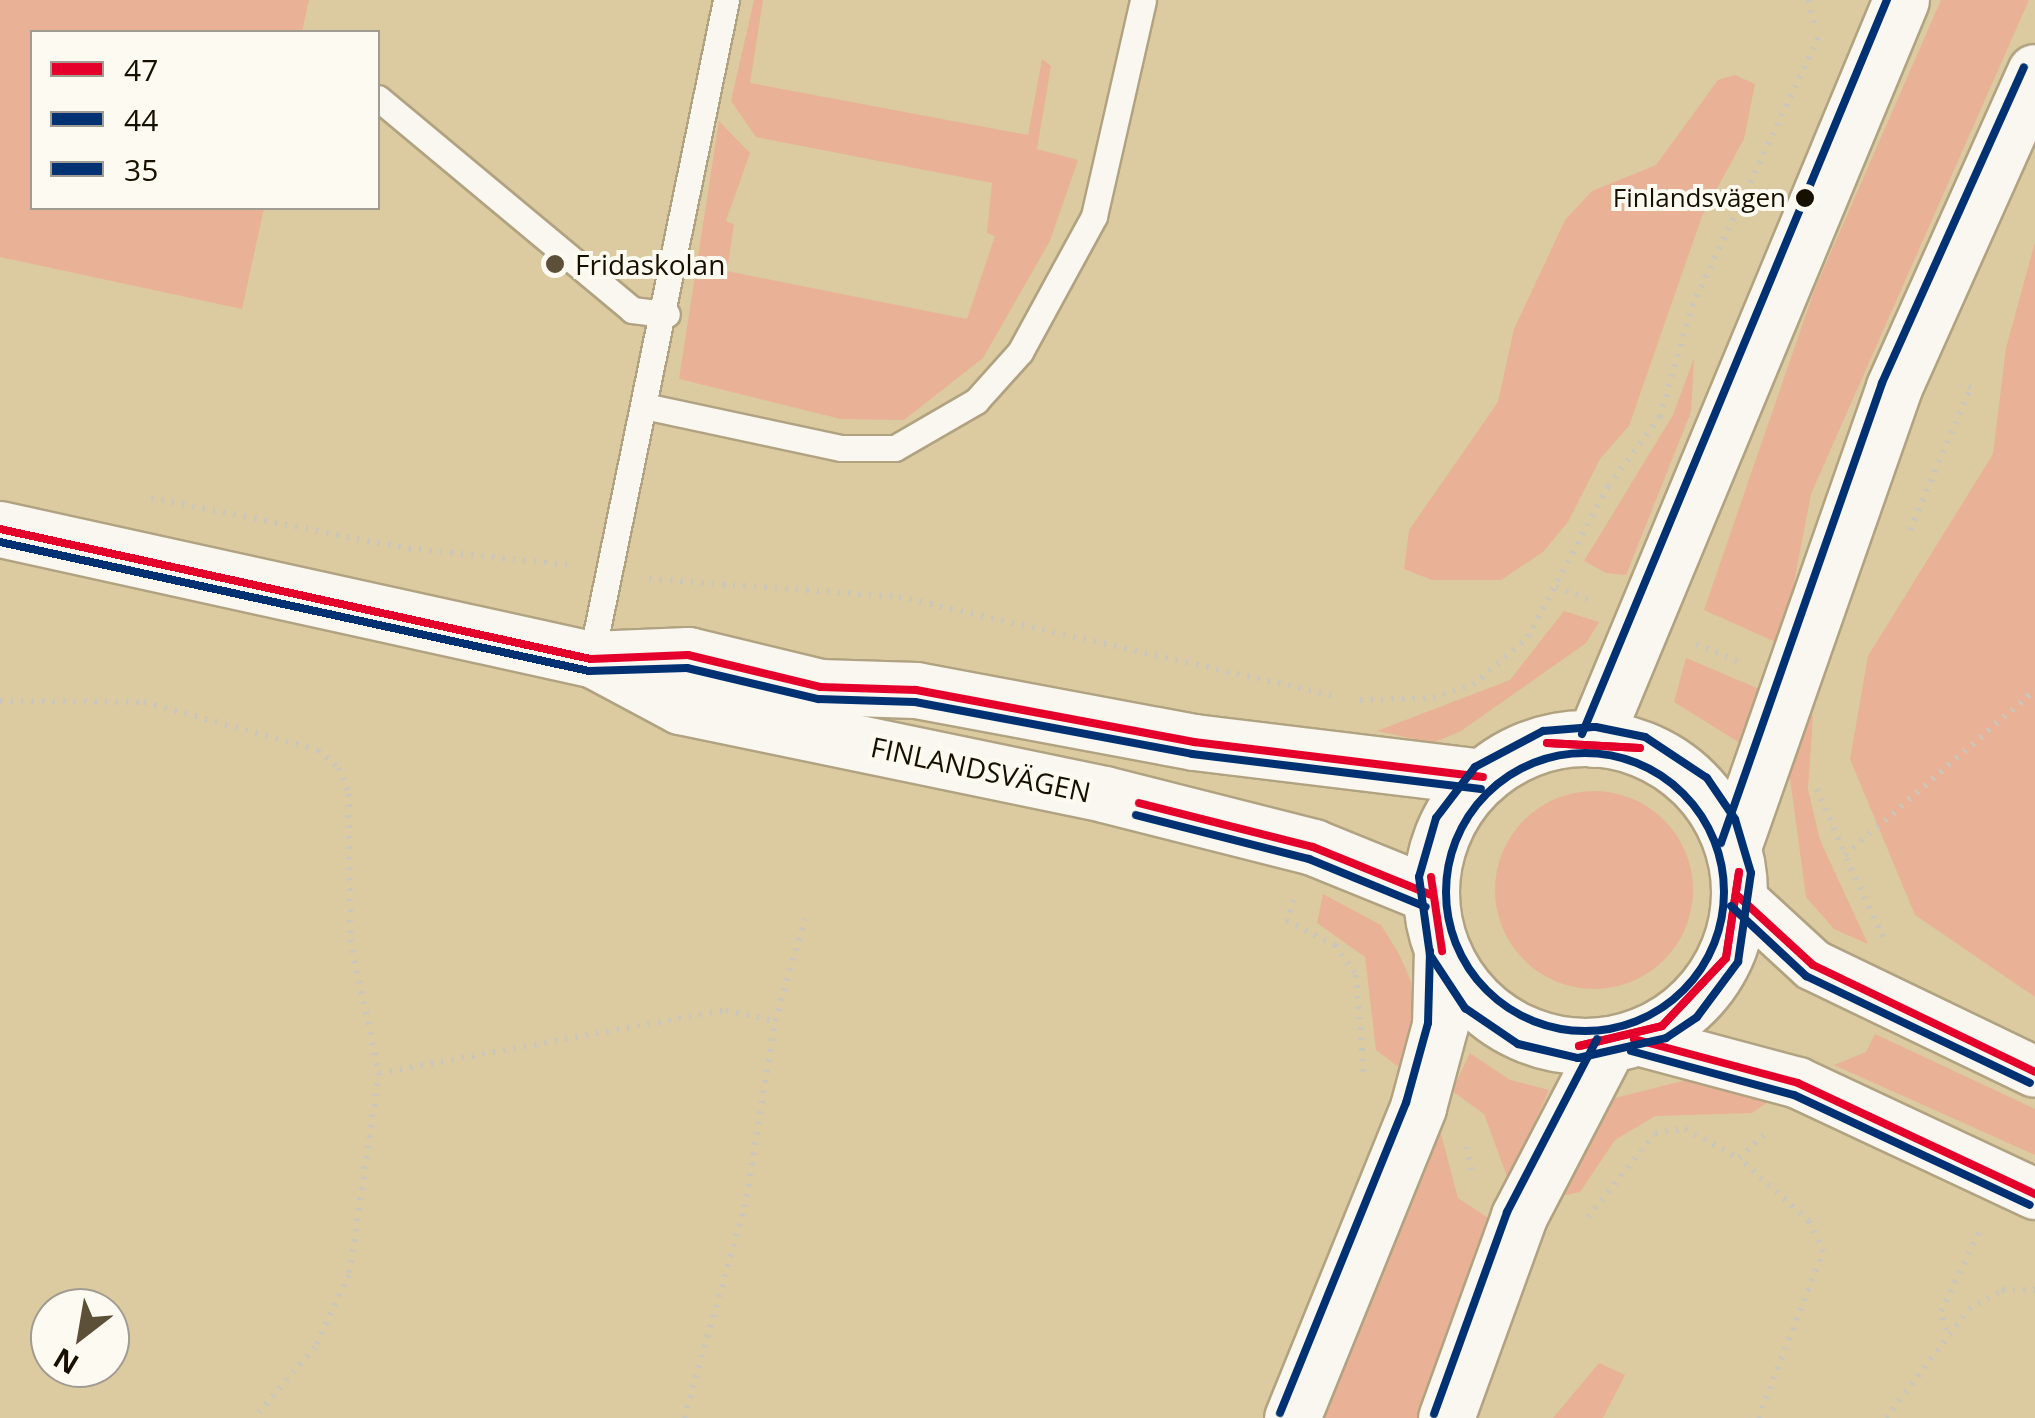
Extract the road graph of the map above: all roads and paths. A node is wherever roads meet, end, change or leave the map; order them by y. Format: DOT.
graph roads {
  1 [pos="726,0"];
  2 [pos="1143,0"];
  3 [pos="1808,0"];
  4 [pos="1901,0"];
  5 [pos="2035,72"];
  6 [pos="380,100"];
  7 [pos="667,314"];
  8 [pos="649,407"];
  9 [pos="133,494"];
  10 [pos="0,529"];
  11 [pos="609,573"];
  12 [pos="592,659"];
  13 [pos="2035,690"];
  14 [pos="1350,700"];
  15 [pos="0,701"];
  16 [pos="1594,739"];
  17 [pos="1341,760"];
  18 [pos="1483,776"];
  19 [pos="1313,848"];
  20 [pos="1736,872"];
  21 [pos="1431,895"];
  22 [pos="805,919"];
  23 [pos="1442,951"];
  24 [pos="1865,991"];
  25 [pos="775,1021"];
  26 [pos="1621,1042"];
  27 [pos="2035,1072"];
  28 [pos="379,1074"];
  29 [pos="1798,1084"];
  30 [pos="1418,1108"];
  31 [pos="1739,1158"];
  32 [pos="2035,1194"];
  33 [pos="1519,1216"];
  34 [pos="1983,1224"];
  35 [pos="2035,1290"];
  36 [pos="1947,1330"];
  37 [pos="254,1418"];
  38 [pos="684,1418"];
  39 [pos="1292,1418"];
  40 [pos="1446,1418"];
  41 [pos="1758,1418"];
  42 [pos="1886,1418"];
  1 -- 7 [label="lane"];
  2 -- 8 [label="lane"];
  3 -- 14 [label="path"];
  4 -- 16 [label="main road"];
  5 -- 20 [label="main road"];
  6 -- 7 [label="lane"];
  7 -- 8 [label="lane"];
  8 -- 11 [label="lane"];
  9 -- 11 [label="path"];
  10 -- 12 [label="main road, FINLANDSVÄGEN"];
  11 -- 12 [label="lane"];
  11 -- 14 [label="path"];
  12 -- 17 [label="main road, FINLANDSVÄGEN"];
  12 -- 19 [label="main road, FINLANDSVÄGEN"];
  13 -- 24 [label="path"];
  14 -- 17 [label="path"];
  15 -- 28 [label="path"];
  16 -- 18 [label="main road"];
  16 -- 20 [label="main road"];
  17 -- 18 [label="main road, FINLANDSVÄGEN"];
  18 -- 21 [label="main road"];
  19 -- 21 [label="main road, FINLANDSVÄGEN"];
  19 -- 30 [label="path"];
  20 -- 24 [label="street"];
  20 -- 26 [label="main road"];
  21 -- 23 [label="main road"];
  22 -- 25 [label="path"];
  23 -- 26 [label="main road"];
  23 -- 30 [label="main road"];
  24 -- 27 [label="street"];
  25 -- 28 [label="path"];
  25 -- 38 [label="path"];
  26 -- 29 [label="street"];
  26 -- 33 [label="main road"];
  28 -- 37 [label="path"];
  29 -- 31 [label="path"];
  29 -- 32 [label="street"];
  30 -- 33 [label="path"];
  30 -- 39 [label="main road"];
  31 -- 33 [label="path"];
  31 -- 41 [label="path"];
  33 -- 40 [label="main road"];
  34 -- 36 [label="path"];
  35 -- 36 [label="path"];
  36 -- 42 [label="path"];
}
